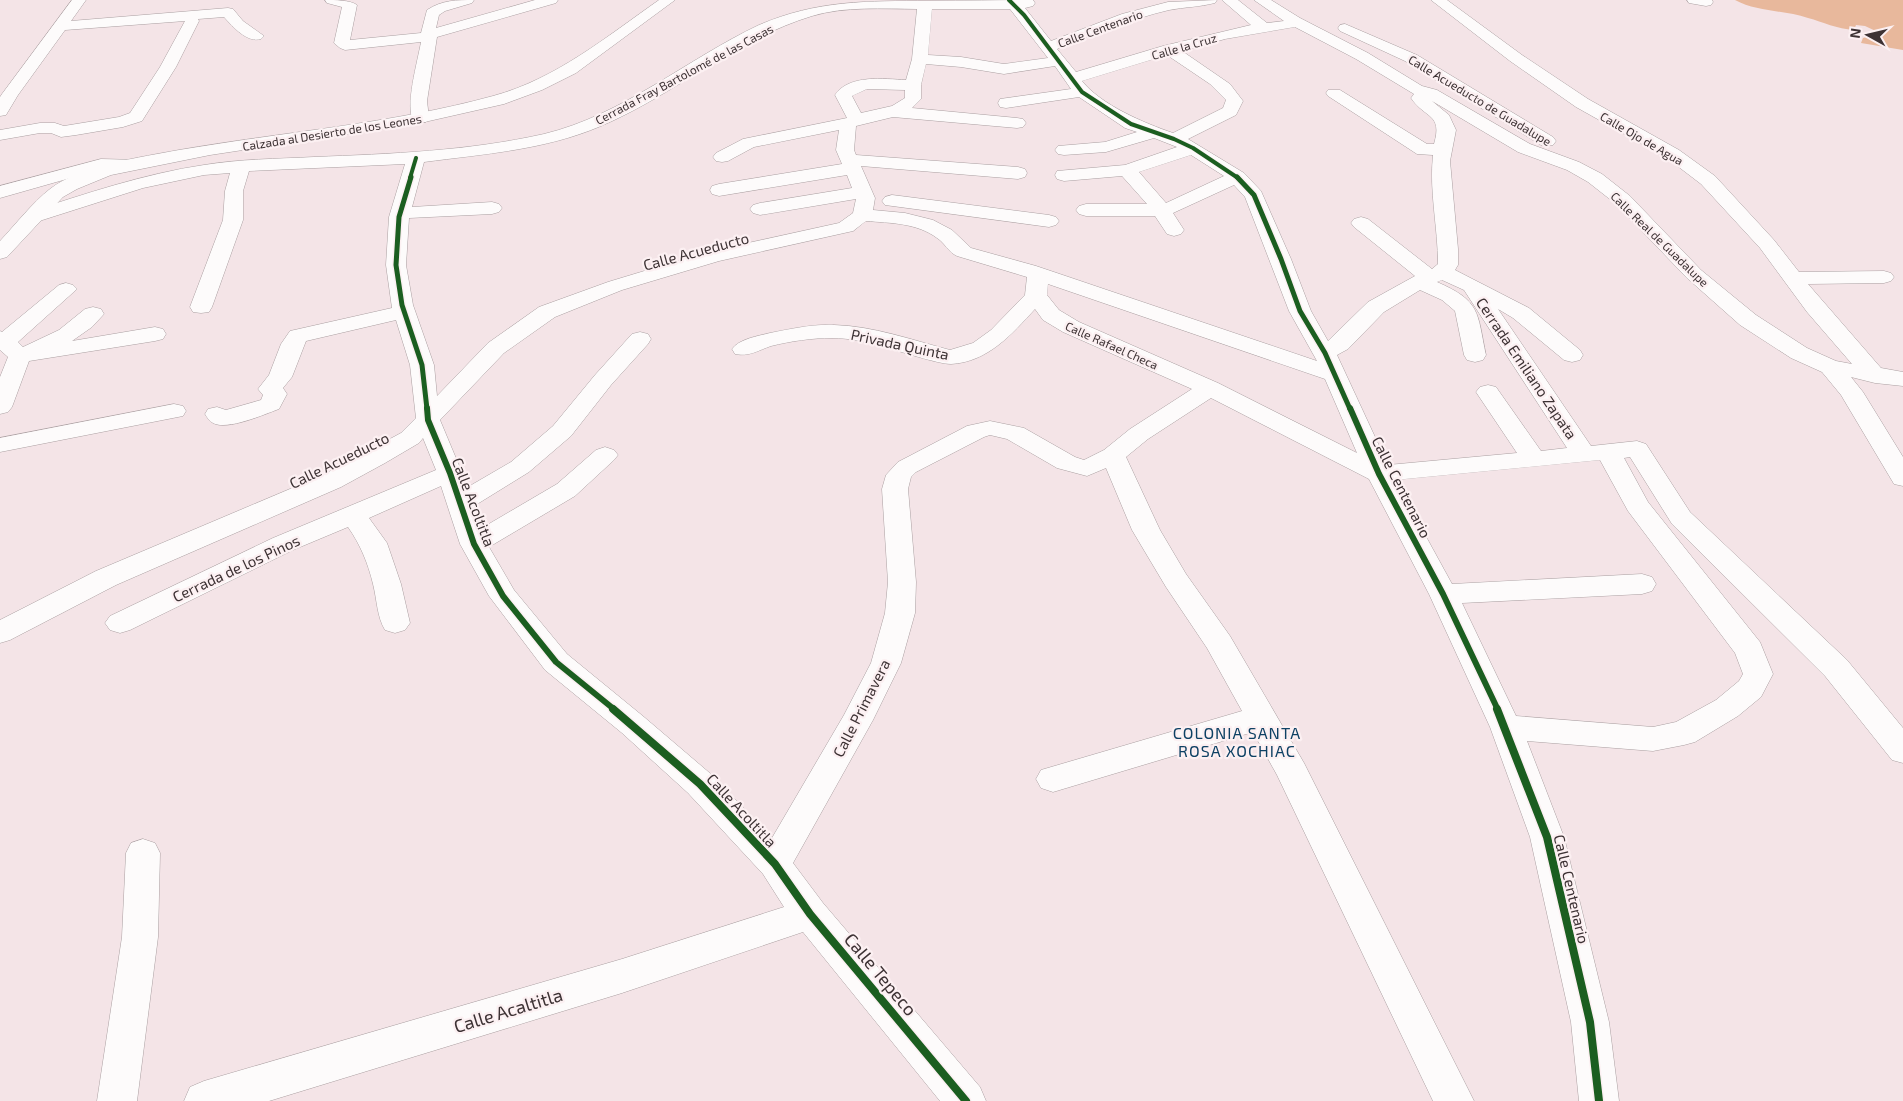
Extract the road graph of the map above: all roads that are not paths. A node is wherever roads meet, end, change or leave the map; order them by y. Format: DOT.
graph roads {
  1 [pos="79,0"];
  2 [pos="332,0"];
  3 [pos="466,0"];
  4 [pos="551,0"];
  5 [pos="668,0"];
  6 [pos="1210,0"];
  7 [pos="1230,0"];
  8 [pos="1260,0"];
  9 [pos="1285,0"];
  10 [pos="1438,0"];
  11 [pos="1019,2"];
  12 [pos="439,4"];
  13 [pos="925,6"];
  14 [pos="189,16"];
  15 [pos="1295,21"];
  16 [pos="59,26"];
  17 [pos="1264,28"];
  18 [pos="256,36"];
  19 [pos="430,36"];
  20 [pos="1168,49"];
  21 [pos="920,59"];
  22 [pos="1065,70"];
  23 [pos="913,85"];
  24 [pos="1417,90"];
  25 [pos="1334,93"];
  26 [pos="1006,103"];
  27 [pos="0,111"];
  28 [pos="895,112"];
  29 [pos="420,118"];
  30 [pos="1016,123"];
  31 [pos="885,130"];
  32 [pos="914,131"];
  33 [pos="933,131"];
  34 [pos="0,135"];
  35 [pos="1174,140"];
  36 [pos="849,142"];
  37 [pos="925,149"];
  38 [pos="1441,149"];
  39 [pos="1064,150"];
  40 [pos="826,154"];
  41 [pos="722,157"];
  42 [pos="416,158"];
  43 [pos="797,160"];
  44 [pos="132,164"];
  45 [pos="241,166"];
  46 [pos="1127,170"];
  47 [pos="731,173"];
  48 [pos="1018,173"];
  49 [pos="1064,175"];
  50 [pos="1237,177"];
  51 [pos="1607,187"];
  52 [pos="720,190"];
  53 [pos="0,192"];
  54 [pos="863,202"];
  55 [pos="492,208"];
  56 [pos="760,209"];
  57 [pos="1086,210"];
  58 [pos="1160,210"];
  59 [pos="400,214"];
  60 [pos="33,217"];
  61 [pos="1049,221"];
  62 [pos="1361,224"];
  63 [pos="1174,230"];
  64 [pos="0,253"];
  65 [pos="1884,277"];
  66 [pos="1429,278"];
  67 [pos="1793,278"];
  68 [pos="1037,285"];
  69 [pos="1472,286"];
  70 [pos="66,289"];
  71 [pos="201,307"];
  72 [pos="403,312"];
  73 [pos="93,314"];
  74 [pos="154,334"];
  75 [pos="640,339"];
  76 [pos="8,345"];
  77 [pos="743,349"];
  78 [pos="1475,355"];
  79 [pos="1572,355"];
  80 [pos="1330,364"];
  81 [pos="1830,368"];
  82 [pos="1875,376"];
  83 [pos="1903,379"];
  84 [pos="1210,388"];
  85 [pos="1488,392"];
  86 [pos="0,407"];
  87 [pos="174,411"];
  88 [pos="217,414"];
  89 [pos="428,420"];
  90 [pos="0,445"];
  91 [pos="1596,453"];
  92 [pos="1112,455"];
  93 [pos="605,456"];
  94 [pos="1533,458"];
  95 [pos="450,473"];
  96 [pos="1380,474"];
  97 [pos="1903,478"];
  98 [pos="332,481"];
  99 [pos="460,503"];
  100 [pos="353,515"];
  101 [pos="321,528"];
  102 [pos="474,544"];
  103 [pos="1642,584"];
  104 [pos="1443,594"];
  105 [pos="120,623"];
  106 [pos="395,623"];
  107 [pos="0,633"];
  108 [pos="1262,717"];
  109 [pos="1506,727"];
  110 [pos="1903,751"];
  111 [pos="1053,779"];
  112 [pos="143,853"];
  113 [pos="775,864"];
  114 [pos="810,914"];
  115 [pos="117,1101"];
  116 [pos="204,1101"];
  117 [pos="966,1101"];
  118 [pos="1454,1101"];
  119 [pos="1599,1101"];
  1 -- 16 [label="street"];
  2 -- 19 [label="street"];
  3 -- 12 [label="street"];
  4 -- 19 [label="street"];
  5 -- 29 [label="street, Calzada al Desierto de los Leones"];
  6 -- 22 [label="street, Calle Centenario"];
  7 -- 17 [label="street"];
  8 -- 15 [label="street, Calle Real de Guadalupe"];
  9 -- 51 [label="street, Calle Acueducto de Guadalupe"];
  10 -- 67 [label="street, Calle Ojo de Agua"];
  11 -- 13 [label="street, Cerrada Fray Bartolomé de las Casas"];
  11 -- 22 [label="street, Calle Centenario"];
  12 -- 19 [label="street"];
  13 -- 21 [label="street"];
  13 -- 42 [label="street, Cerrada Fray Bartolomé de las Casas"];
  14 -- 16 [label="street"];
  14 -- 18 [label="street"];
  14 -- 34 [label="street"];
  15 -- 17 [label="street, Calle la Cruz"];
  15 -- 24 [label="street, Calle Real de Guadalupe"];
  16 -- 27 [label="street"];
  17 -- 20 [label="street, Calle la Cruz"];
  19 -- 29 [label="street"];
  20 -- 22 [label="street, Calle la Cruz"];
  20 -- 35 [label="street"];
  21 -- 22 [label="street"];
  21 -- 23 [label="street"];
  22 -- 26 [label="street"];
  22 -- 35 [label="street, Calle Centenario"];
  23 -- 28 [label="street"];
  23 -- 36 [label="street"];
  24 -- 38 [label="street"];
  24 -- 51 [label="street, Calle Real de Guadalupe"];
  25 -- 38 [label="street"];
  28 -- 30 [label="street"];
  28 -- 36 [label="street"];
  29 -- 44 [label="street, Calzada al Desierto de los Leones"];
  31 -- 36 [label="street"];
  32 -- 33 [label="street"];
  35 -- 39 [label="street"];
  35 -- 46 [label="street"];
  35 -- 50 [label="street, Calle Centenario"];
  36 -- 37 [label="street"];
  36 -- 40 [label="street"];
  36 -- 41 [label="street"];
  36 -- 48 [label="street"];
  36 -- 52 [label="street"];
  36 -- 54 [label="street"];
  38 -- 66 [label="street"];
  42 -- 45 [label="street, Cerrada Fray Bartolomé de las Casas"];
  42 -- 59 [label="street, Calle Acoltitla"];
  43 -- 47 [label="street"];
  44 -- 53 [label="street"];
  44 -- 60 [label="street, Calzada al Desierto de los Leones"];
  45 -- 60 [label="street, Cerrada Fray Bartolomé de las Casas"];
  45 -- 71 [label="street"];
  46 -- 49 [label="street"];
  46 -- 58 [label="street"];
  50 -- 58 [label="street"];
  50 -- 80 [label="street, Calle Centenario"];
  51 -- 81 [label="street, Calle Real de Guadalupe"];
  54 -- 56 [label="street"];
  54 -- 61 [label="street"];
  54 -- 68 [label="street, Calle Rafael Checa"];
  54 -- 89 [label="street, Calle Acueducto"];
  55 -- 59 [label="street"];
  57 -- 58 [label="street"];
  58 -- 63 [label="street"];
  59 -- 72 [label="street, Calle Acoltitla"];
  60 -- 64 [label="street, Calzada al Desierto de los Leones"];
  62 -- 66 [label="street"];
  65 -- 67 [label="street"];
  66 -- 69 [label="street, Cerrada Emiliano Zapata"];
  66 -- 78 [label="street"];
  66 -- 80 [label="street"];
  67 -- 82 [label="street, Calle Ojo de Agua"];
  68 -- 77 [label="street, Privada Quinta"];
  68 -- 80 [label="street"];
  68 -- 84 [label="street, Calle Rafael Checa"];
  69 -- 79 [label="street"];
  69 -- 91 [label="street, Cerrada Emiliano Zapata"];
  70 -- 76 [label="street"];
  72 -- 88 [label="street"];
  72 -- 89 [label="street, Calle Acoltitla"];
  73 -- 76 [label="street"];
  74 -- 76 [label="street"];
  75 -- 99 [label="street"];
  76 -- 86 [label="street"];
  80 -- 96 [label="street, Calle Centenario"];
  81 -- 82 [label="street, Calle Real de Guadalupe"];
  81 -- 97 [label="street"];
  82 -- 83 [label="street, Calle Real de Guadalupe"];
  84 -- 92 [label="street"];
  84 -- 96 [label="street, Calle Rafael Checa"];
  85 -- 94 [label="street"];
  87 -- 90 [label="street"];
  89 -- 95 [label="street, Calle Acoltitla"];
  89 -- 98 [label="street, Calle Acueducto"];
  91 -- 94 [label="street"];
  91 -- 109 [label="street, Cerrada Emiliano Zapata"];
  91 -- 110 [label="street"];
  92 -- 108 [label="street"];
  92 -- 113 [label="street, Calle Primavera"];
  93 -- 102 [label="street"];
  94 -- 96 [label="street"];
  95 -- 99 [label="street, Calle Acoltitla"];
  95 -- 100 [label="street, Cerrada de los Pinos"];
  96 -- 104 [label="street, Calle Centenario"];
  98 -- 101 [label="street"];
  98 -- 107 [label="street, Calle Acueducto"];
  99 -- 102 [label="street, Calle Acoltitla"];
  100 -- 101 [label="street, Cerrada de los Pinos"];
  100 -- 106 [label="street"];
  101 -- 105 [label="street, Cerrada de los Pinos"];
  102 -- 113 [label="street, Calle Acoltitla"];
  103 -- 104 [label="street"];
  104 -- 109 [label="street, Calle Centenario"];
  108 -- 111 [label="street"];
  108 -- 118 [label="street"];
  109 -- 119 [label="street, Calle Centenario"];
  112 -- 115 [label="street"];
  113 -- 114 [label="street, Calle Tepeco"];
  114 -- 116 [label="street, Calle Acaltitla"];
  114 -- 117 [label="street, Calle Tepeco"];
}
